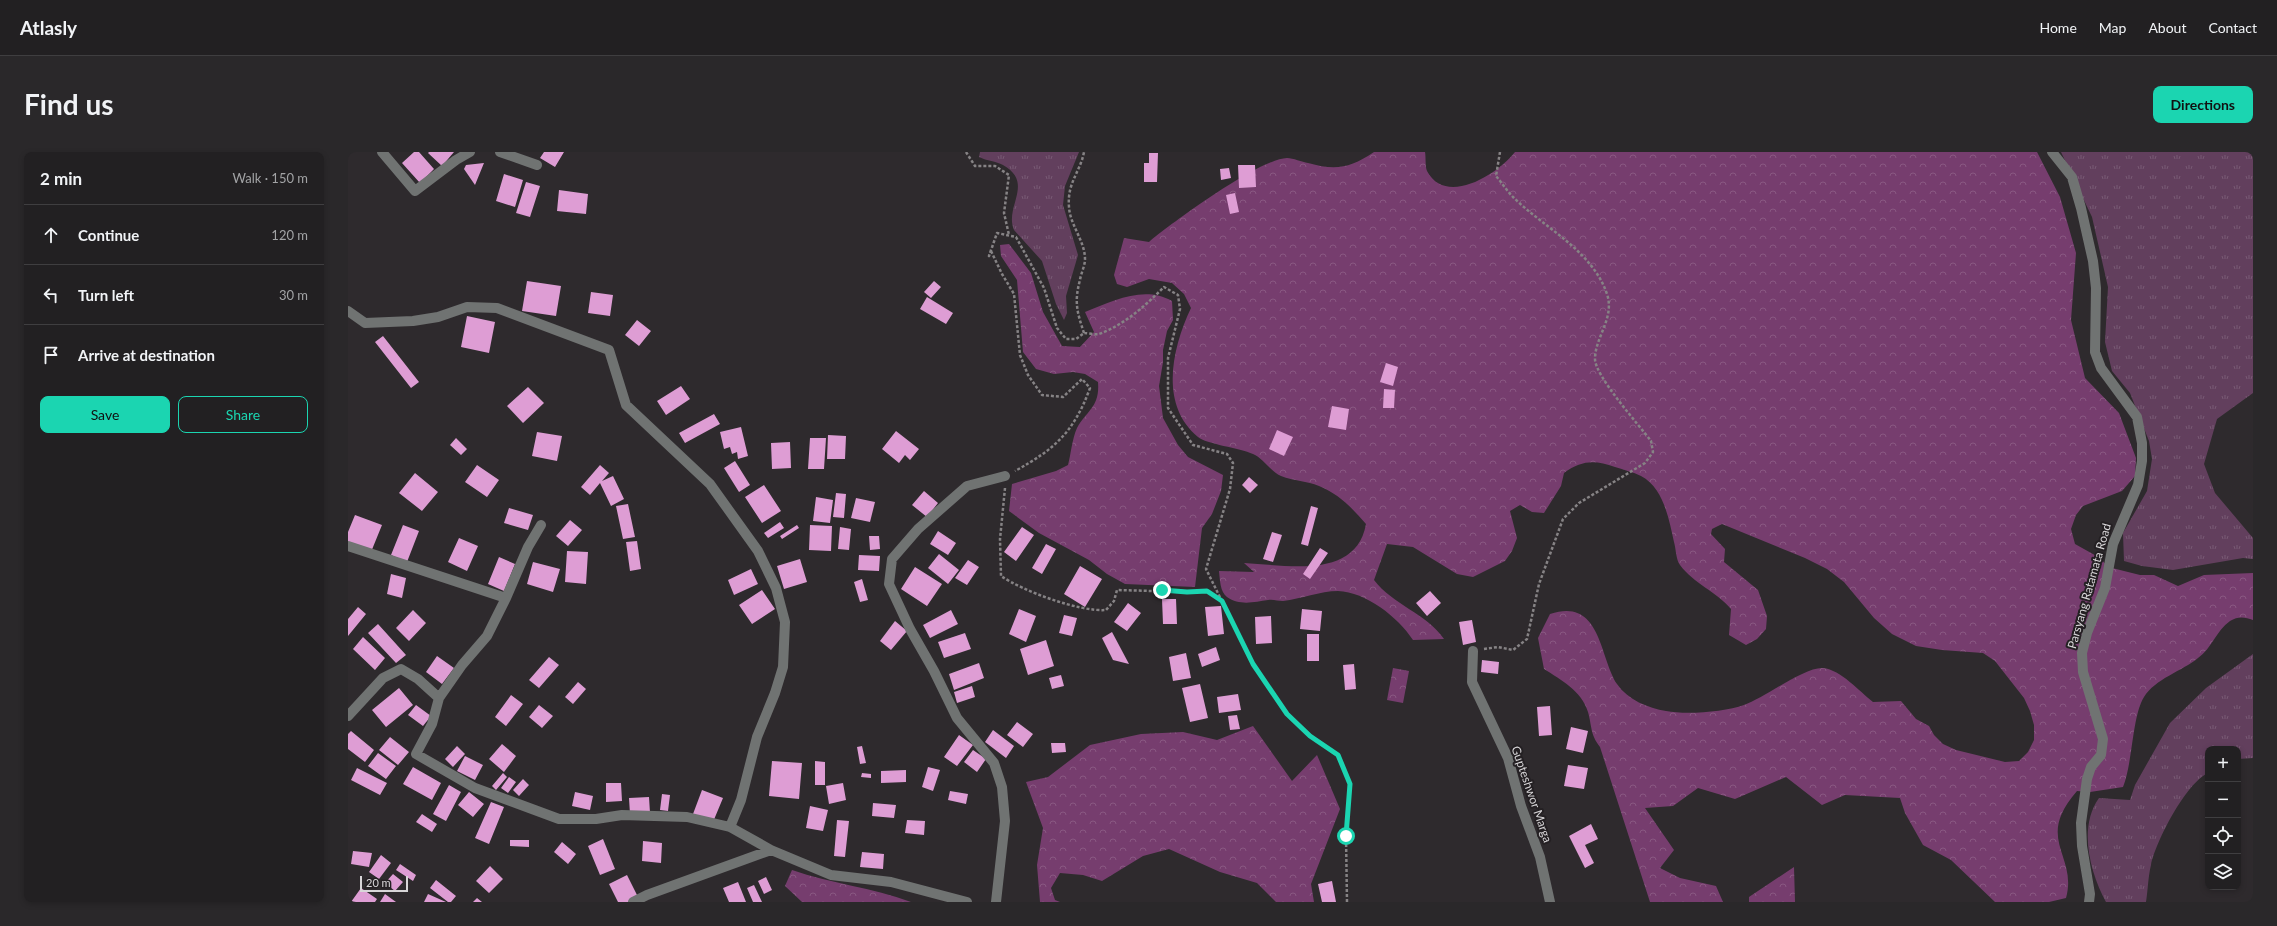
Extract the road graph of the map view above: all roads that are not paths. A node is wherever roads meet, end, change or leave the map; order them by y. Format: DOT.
graph roads {
  1 [pos="382,152"];
  2 [pos="470,152"];
  3 [pos="500,152"];
  4 [pos="2052,152"];
  5 [pos="537,165"];
  6 [pos="348,311"];
  7 [pos="1005,476"];
  8 [pos="541,525"];
  9 [pos="348,546"];
  10 [pos="506,598"];
  11 [pos="1473,651"];
  12 [pos="438,698"];
  13 [pos="348,716"];
  14 [pos="730,827"];
  15 [pos="771,850"];
  16 [pos="633,902"];
  17 [pos="967,902"];
  18 [pos="996,902"];
  19 [pos="1550,902"];
  20 [pos="2089,902"];
  1 -- 2 [label="street"];
  3 -- 5 [label="street"];
  4 -- 20 [label="street, Parsyang Ratamata Road"];
  6 -- 14 [label="street"];
  7 -- 18 [label="street"];
  8 -- 10 [label="street"];
  9 -- 10 [label="street"];
  10 -- 12 [label="street"];
  11 -- 19 [label="street, Gupteshwor Marga"];
  12 -- 13 [label="street"];
  12 -- 14 [label="street"];
  14 -- 15 [label="street"];
  15 -- 16 [label="street"];
  15 -- 17 [label="street"];
}
